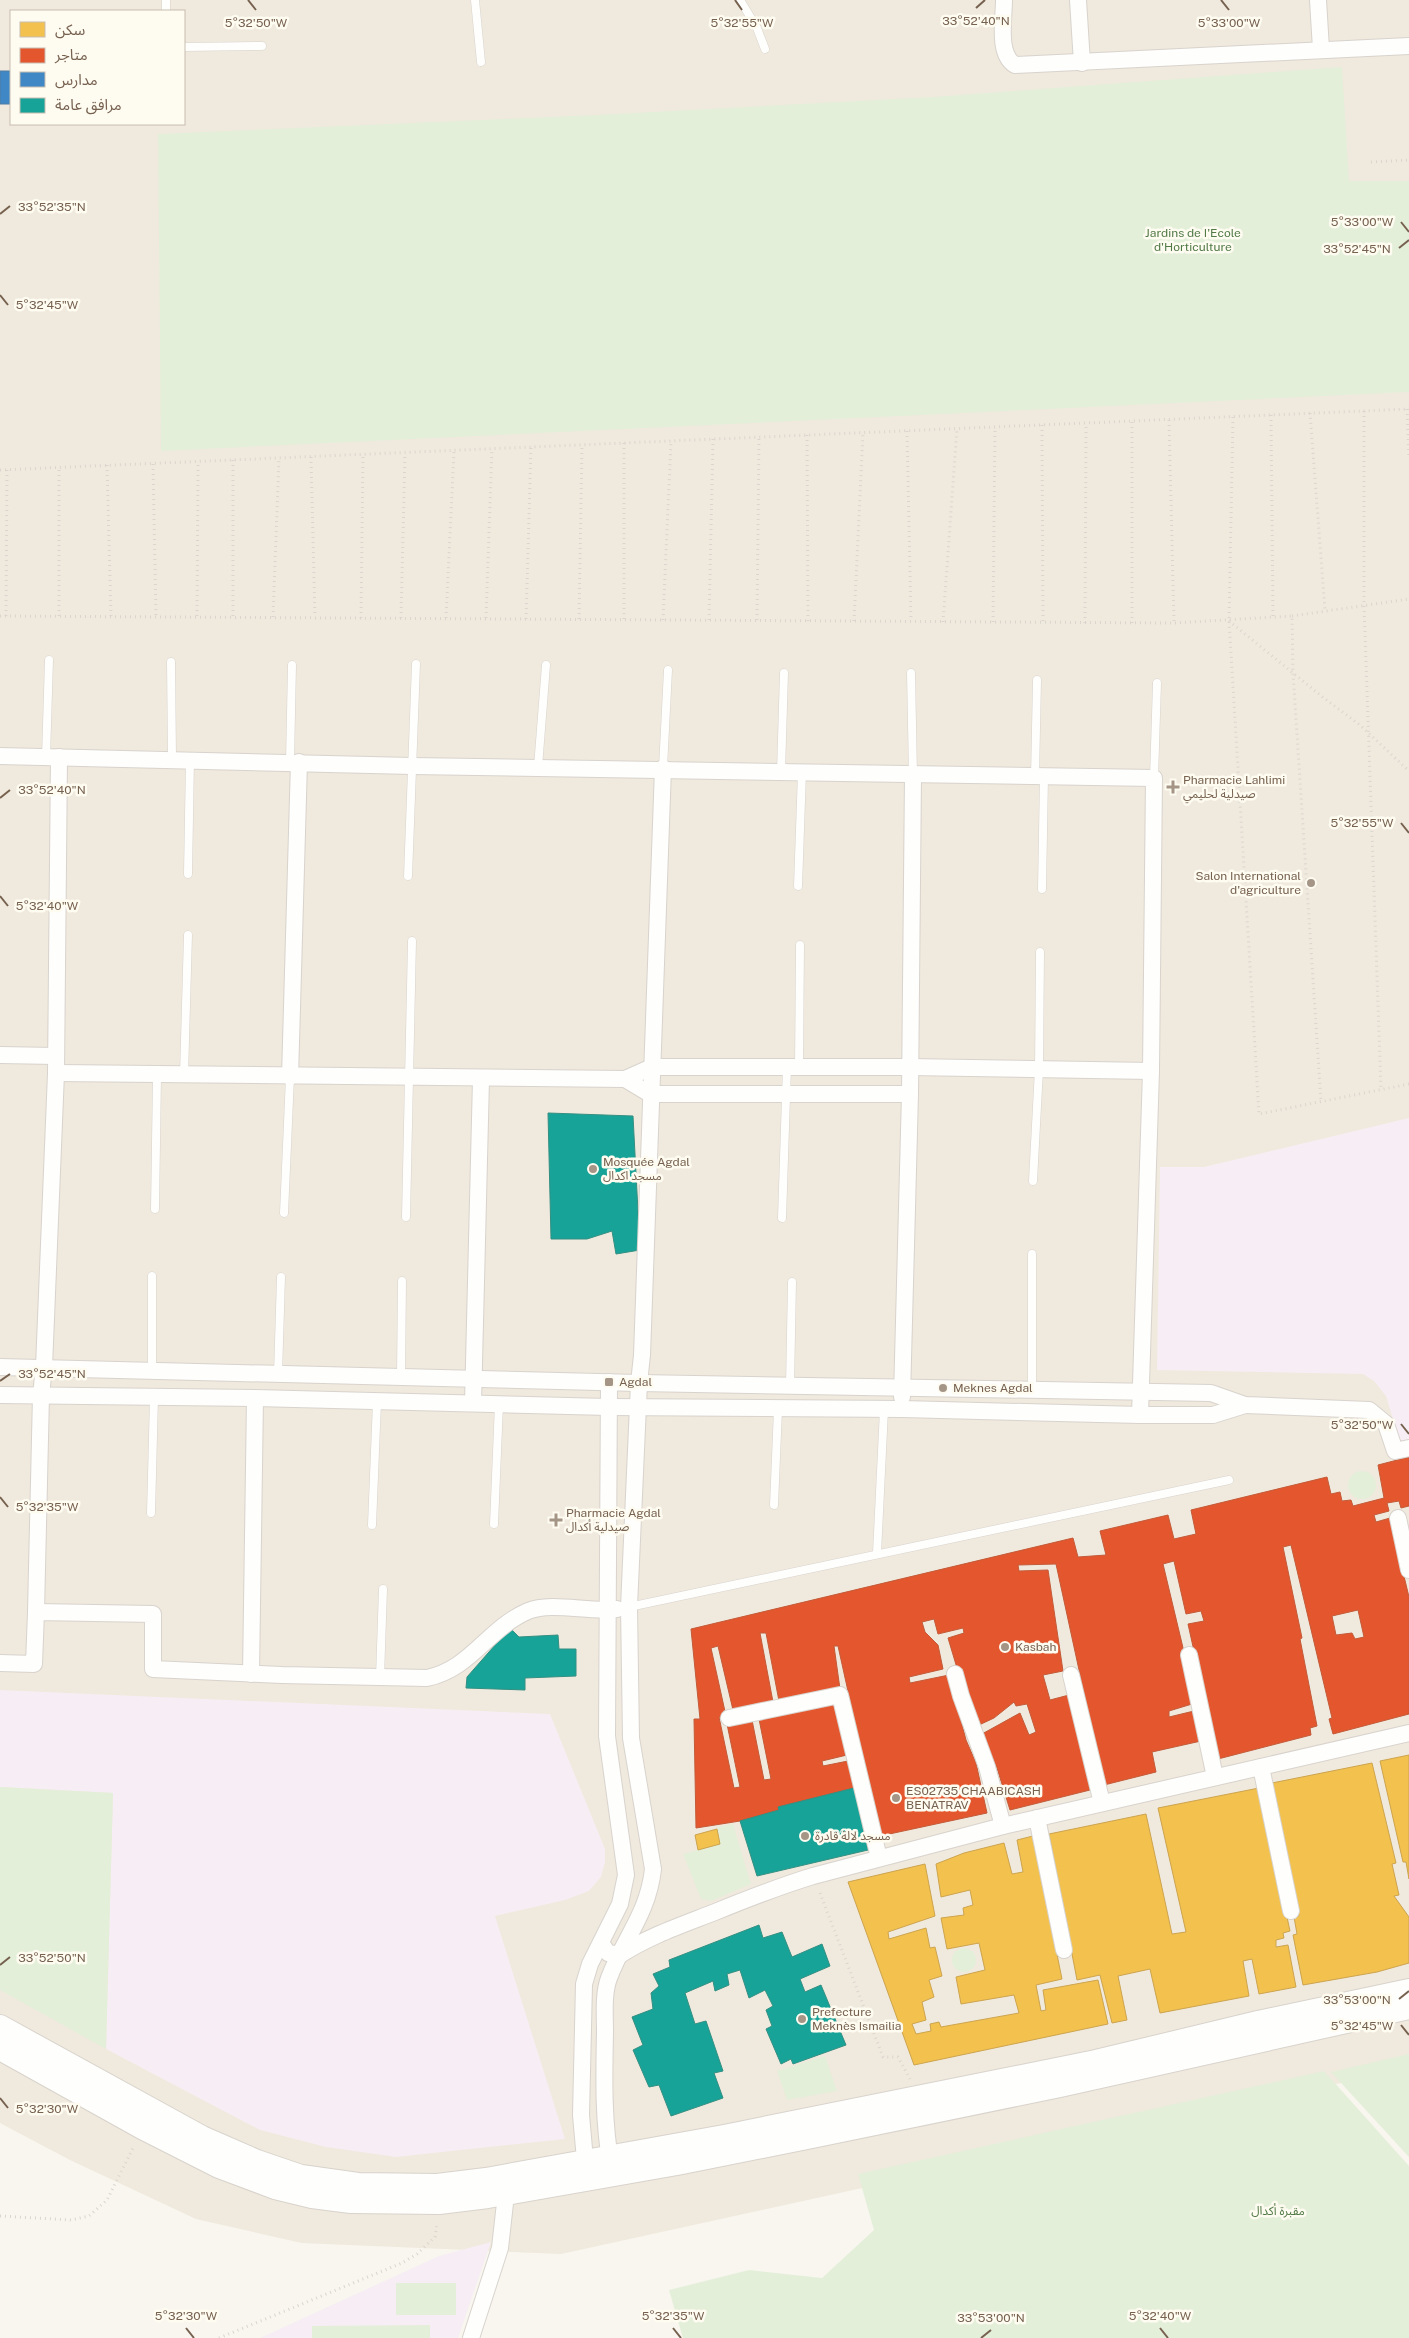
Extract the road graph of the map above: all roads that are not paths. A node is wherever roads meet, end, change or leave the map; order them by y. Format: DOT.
graph roads {
  1 [pos="475,0"];
  2 [pos="740,0"];
  3 [pos="1004,0"];
  4 [pos="1078,0"];
  5 [pos="1318,0"];
  6 [pos="262,46"];
  7 [pos="1409,46"];
  8 [pos="185,47"];
  9 [pos="765,49"];
  10 [pos="1321,49"];
  11 [pos="481,62"];
  12 [pos="1082,63"];
  13 [pos="49,660"];
  14 [pos="171,662"];
  15 [pos="292,664"];
  16 [pos="416,664"];
  17 [pos="546,665"];
  18 [pos="668,670"];
  19 [pos="784,673"];
  20 [pos="911,673"];
  21 [pos="1037,680"];
  22 [pos="1157,683"];
  23 [pos="0,756"];
  24 [pos="53,757"];
  25 [pos="172,758"];
  26 [pos="190,759"];
  27 [pos="295,762"];
  28 [pos="412,766"];
  29 [pos="538,767"];
  30 [pos="663,768"];
  31 [pos="781,772"];
  32 [pos="802,772"];
  33 [pos="913,775"];
  34 [pos="1040,777"];
  35 [pos="1154,778"];
  36 [pos="188,874"];
  37 [pos="408,876"];
  38 [pos="798,886"];
  39 [pos="1042,889"];
  40 [pos="188,935"];
  41 [pos="412,941"];
  42 [pos="800,945"];
  43 [pos="1040,952"];
  44 [pos="0,1055"];
  45 [pos="55,1056"];
  46 [pos="652,1067"];
  47 [pos="793,1067"];
  48 [pos="909,1067"];
  49 [pos="1039,1069"];
  50 [pos="1152,1072"];
  51 [pos="56,1073"];
  52 [pos="157,1076"];
  53 [pos="184,1076"];
  54 [pos="290,1077"];
  55 [pos="410,1078"];
  56 [pos="481,1079"];
  57 [pos="625,1080"];
  58 [pos="650,1094"];
  59 [pos="910,1094"];
  60 [pos="785,1095"];
  61 [pos="1033,1181"];
  62 [pos="155,1209"];
  63 [pos="284,1213"];
  64 [pos="406,1217"];
  65 [pos="782,1218"];
  66 [pos="1032,1254"];
  67 [pos="152,1276"];
  68 [pos="281,1277"];
  69 [pos="402,1281"];
  70 [pos="792,1282"];
  71 [pos="0,1368"];
  72 [pos="44,1368"];
  73 [pos="152,1371"];
  74 [pos="278,1374"];
  75 [pos="401,1376"];
  76 [pos="472,1378"];
  77 [pos="609,1382"];
  78 [pos="639,1383"];
  79 [pos="790,1385"];
  80 [pos="902,1387"];
  81 [pos="1032,1389"];
  82 [pos="1141,1390"];
  83 [pos="0,1395"];
  84 [pos="41,1395"];
  85 [pos="154,1398"];
  86 [pos="255,1398"];
  87 [pos="377,1402"];
  88 [pos="473,1403"];
  89 [pos="499,1404"];
  90 [pos="1245,1405"];
  91 [pos="608,1407"];
  92 [pos="638,1407"];
  93 [pos="778,1409"];
  94 [pos="902,1409"];
  95 [pos="884,1410"];
  96 [pos="1140,1415"];
  97 [pos="1409,1448"];
  98 [pos="1229,1480"];
  99 [pos="774,1505"];
  100 [pos="151,1513"];
  101 [pos="1398,1518"];
  102 [pos="494,1524"];
  103 [pos="372,1525"];
  104 [pos="877,1553"];
  105 [pos="1409,1570"];
  106 [pos="383,1589"];
  107 [pos="629,1607"];
  108 [pos="607,1610"];
  109 [pos="36,1612"];
  110 [pos="1189,1655"];
  111 [pos="0,1663"];
  112 [pos="251,1674"];
  113 [pos="955,1674"];
  114 [pos="1071,1675"];
  115 [pos="380,1677"];
  116 [pos="729,1718"];
  117 [pos="1409,1733"];
  118 [pos="1261,1767"];
  119 [pos="1215,1777"];
  120 [pos="1102,1803"];
  121 [pos="1037,1818"];
  122 [pos="1003,1826"];
  123 [pos="879,1858"];
  124 [pos="1291,1911"];
  125 [pos="632,1932"];
  126 [pos="662,1933"];
  127 [pos="602,1940"];
  128 [pos="1064,1950"];
  129 [pos="620,1955"];
  130 [pos="1409,1990"];
  131 [pos="1409,2008"];
  132 [pos="0,2026"];
  133 [pos="0,2049"];
  134 [pos="611,2166"];
  135 [pos="586,2170"];
  136 [pos="506,2194"];
  137 [pos="471,2338"];
  1 -- 11 [label="lane"];
  2 -- 9 [label="lane"];
  3 -- 12 [label="street"];
  4 -- 12 [label="street"];
  5 -- 10 [label="street"];
  6 -- 8 [label="lane"];
  7 -- 10 [label="street"];
  10 -- 12 [label="street"];
  13 -- 24 [label="lane"];
  14 -- 25 [label="lane"];
  15 -- 27 [label="lane"];
  16 -- 28 [label="lane"];
  17 -- 29 [label="lane"];
  18 -- 30 [label="lane"];
  19 -- 31 [label="lane"];
  20 -- 33 [label="lane"];
  21 -- 34 [label="lane"];
  22 -- 35 [label="lane"];
  23 -- 24 [label="street"];
  24 -- 25 [label="street"];
  24 -- 45 [label="street"];
  25 -- 26 [label="street"];
  26 -- 27 [label="street"];
  26 -- 36 [label="lane"];
  27 -- 28 [label="street"];
  27 -- 54 [label="street"];
  28 -- 29 [label="street"];
  28 -- 37 [label="lane"];
  29 -- 30 [label="street"];
  30 -- 31 [label="street"];
  30 -- 46 [label="street"];
  31 -- 32 [label="street"];
  32 -- 33 [label="street"];
  32 -- 38 [label="lane"];
  33 -- 34 [label="street"];
  33 -- 48 [label="street"];
  34 -- 35 [label="street"];
  34 -- 39 [label="lane"];
  35 -- 50 [label="street"];
  40 -- 53 [label="lane"];
  41 -- 55 [label="lane"];
  42 -- 47 [label="lane"];
  43 -- 49 [label="lane"];
  44 -- 45 [label="street"];
  45 -- 51 [label="street"];
  46 -- 47 [label="street"];
  46 -- 57 [label="street"];
  46 -- 58 [label="street"];
  47 -- 48 [label="street"];
  47 -- 60 [label="lane"];
  48 -- 49 [label="street"];
  48 -- 59 [label="street"];
  49 -- 50 [label="street"];
  49 -- 61 [label="lane"];
  50 -- 82 [label="street"];
  51 -- 52 [label="street"];
  51 -- 72 [label="street"];
  52 -- 53 [label="street"];
  52 -- 62 [label="lane"];
  53 -- 54 [label="street"];
  54 -- 55 [label="street"];
  54 -- 63 [label="lane"];
  55 -- 56 [label="street"];
  55 -- 64 [label="lane"];
  56 -- 57 [label="street"];
  56 -- 76 [label="street"];
  57 -- 58 [label="street"];
  58 -- 60 [label="street"];
  58 -- 78 [label="street"];
  59 -- 60 [label="street"];
  59 -- 80 [label="street"];
  60 -- 65 [label="lane"];
  66 -- 81 [label="lane"];
  67 -- 73 [label="lane"];
  68 -- 74 [label="lane"];
  69 -- 75 [label="lane"];
  70 -- 79 [label="lane"];
  71 -- 72 [label="street"];
  72 -- 73 [label="street"];
  72 -- 84 [label="street"];
  73 -- 74 [label="street"];
  74 -- 75 [label="street"];
  75 -- 76 [label="street"];
  76 -- 77 [label="street"];
  76 -- 88 [label="street"];
  77 -- 78 [label="street"];
  77 -- 91 [label="street"];
  78 -- 79 [label="street"];
  78 -- 92 [label="street"];
  79 -- 80 [label="street"];
  80 -- 81 [label="street"];
  80 -- 94 [label="street"];
  81 -- 82 [label="street"];
  82 -- 90 [label="street"];
  82 -- 96 [label="street"];
  83 -- 84 [label="street"];
  84 -- 85 [label="street"];
  84 -- 109 [label="street"];
  85 -- 86 [label="street"];
  85 -- 100 [label="lane"];
  86 -- 87 [label="street"];
  86 -- 112 [label="street"];
  87 -- 88 [label="street"];
  87 -- 103 [label="lane"];
  88 -- 89 [label="street"];
  89 -- 91 [label="street"];
  89 -- 102 [label="lane"];
  90 -- 96 [label="street"];
  90 -- 97 [label="street"];
  91 -- 92 [label="street"];
  91 -- 108 [label="street"];
  92 -- 93 [label="street"];
  92 -- 107 [label="street"];
  93 -- 95 [label="street"];
  93 -- 99 [label="lane"];
  94 -- 95 [label="street"];
  94 -- 96 [label="street"];
  95 -- 104 [label="lane"];
  98 -- 104 [label="lane"];
  101 -- 105 [label="street"];
  104 -- 107 [label="lane"];
  106 -- 115 [label="lane"];
  107 -- 108 [label="street"];
  107 -- 125 [label="street"];
  108 -- 115 [label="street"];
  108 -- 127 [label="street"];
  109 -- 111 [label="street"];
  109 -- 112 [label="street"];
  110 -- 119 [label="street"];
  112 -- 115 [label="street"];
  113 -- 122 [label="street"];
  114 -- 120 [label="street"];
  116 -- 123 [label="street"];
  117 -- 118 [label="street"];
  118 -- 119 [label="street"];
  118 -- 124 [label="street"];
  119 -- 120 [label="street"];
  120 -- 121 [label="street"];
  121 -- 122 [label="street"];
  121 -- 128 [label="street"];
  122 -- 123 [label="street"];
  123 -- 126 [label="street"];
  125 -- 126 [label="street"];
  125 -- 127 [label="street"];
  125 -- 129 [label="street"];
  126 -- 129 [label="street"];
  127 -- 129 [label="street"];
  127 -- 135 [label="street"];
  129 -- 134 [label="street"];
  130 -- 134 [label="main road"];
  131 -- 134 [label="main road"];
  132 -- 135 [label="main road"];
  133 -- 136 [label="main road"];
  134 -- 135 [label="main road"];
  135 -- 136 [label="main road"];
  136 -- 137 [label="street"];
}
